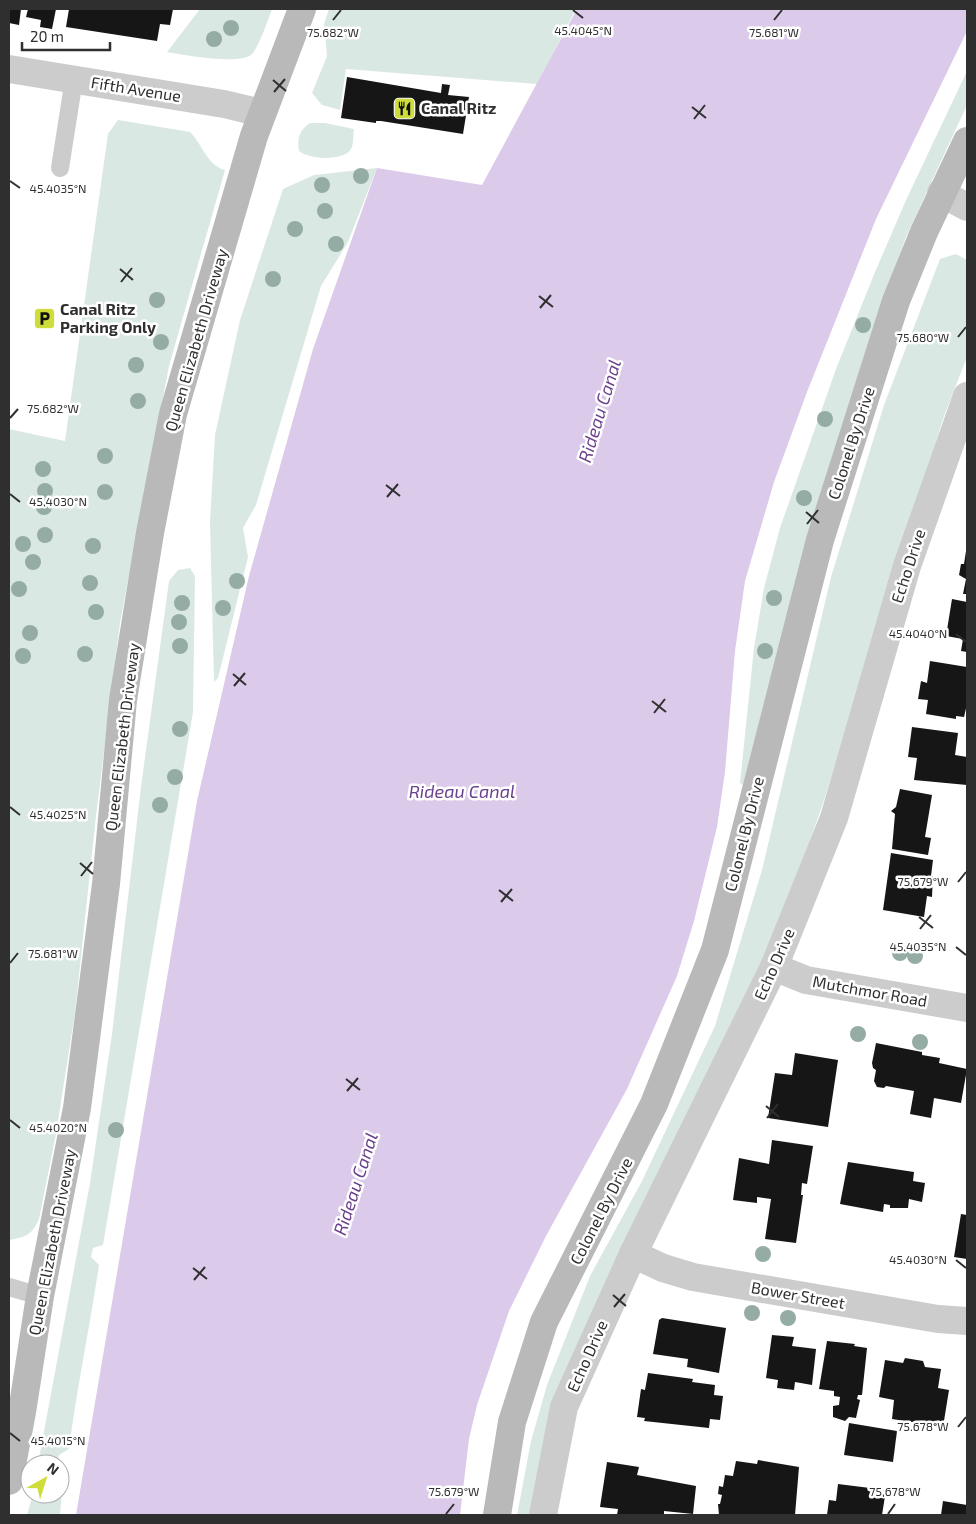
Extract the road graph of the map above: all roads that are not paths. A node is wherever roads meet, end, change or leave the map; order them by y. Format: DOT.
graph roads {
  1 [pos="302,9"];
  2 [pos="9,68"];
  3 [pos="74,80"];
  4 [pos="262,113"];
  5 [pos="967,141"];
  6 [pos="60,168"];
  7 [pos="942,193"];
  8 [pos="967,207"];
  9 [pos="967,396"];
  10 [pos="774,967"];
  11 [pos="967,1008"];
  12 [pos="634,1254"];
  13 [pos="9,1287"];
  14 [pos="40,1296"];
  15 [pos="967,1321"];
  16 [pos="9,1481"];
  17 [pos="497,1515"];
  18 [pos="543,1515"];
  1 -- 4 [label="main road, Queen Elizabeth Driveway"];
  2 -- 3 [label="street, Fifth Avenue"];
  3 -- 4 [label="street, Fifth Avenue"];
  3 -- 6 [label="lane"];
  4 -- 14 [label="main road, Queen Elizabeth Driveway"];
  5 -- 7 [label="main road, Colonel By Drive"];
  7 -- 8 [label="street"];
  7 -- 17 [label="main road, Colonel By Drive"];
  9 -- 10 [label="street, Echo Drive"];
  10 -- 11 [label="street, Mutchmor Road"];
  10 -- 12 [label="street, Echo Drive"];
  12 -- 15 [label="street, Bower Street"];
  12 -- 18 [label="street, Echo Drive"];
  13 -- 14 [label="lane"];
  14 -- 16 [label="main road, Queen Elizabeth Driveway"];
}
